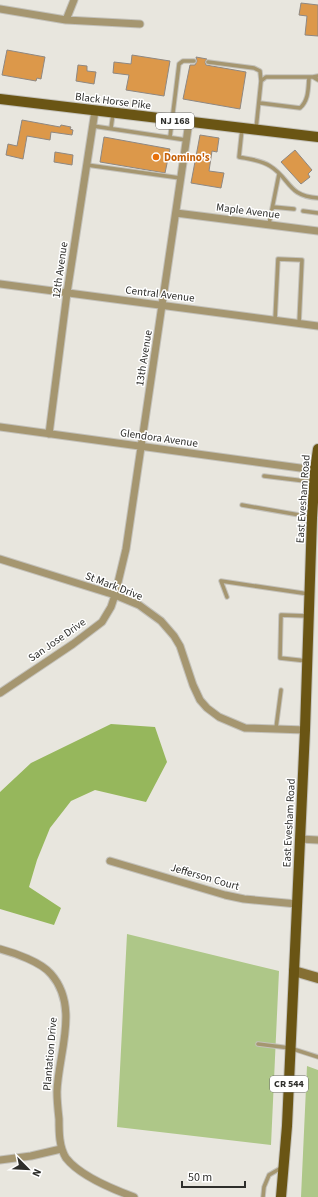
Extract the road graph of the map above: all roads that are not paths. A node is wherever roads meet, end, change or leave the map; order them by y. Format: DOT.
graph roads {
  1 [pos="74,0"];
  2 [pos="0,9"];
  3 [pos="66,20"];
  4 [pos="140,24"];
  5 [pos="194,61"];
  6 [pos="208,62"];
  7 [pos="318,76"];
  8 [pos="311,78"];
  9 [pos="318,80"];
  10 [pos="261,81"];
  11 [pos="0,99"];
  12 [pos="260,103"];
  13 [pos="95,111"];
  14 [pos="113,113"];
  15 [pos="172,120"];
  16 [pos="189,122"];
  17 [pos="92,126"];
  18 [pos="111,128"];
  19 [pos="242,128"];
  20 [pos="256,130"];
  21 [pos="170,137"];
  22 [pos="318,137"];
  23 [pos="187,140"];
  24 [pos="87,165"];
  25 [pos="279,174"];
  26 [pos="180,178"];
  27 [pos="318,198"];
  28 [pos="273,206"];
  29 [pos="294,209"];
  30 [pos="303,211"];
  31 [pos="176,213"];
  32 [pos="318,213"];
  33 [pos="269,224"];
  34 [pos="318,231"];
  35 [pos="0,284"];
  36 [pos="67,293"];
  37 [pos="163,306"];
  38 [pos="275,320"];
  39 [pos="299,324"];
  40 [pos="318,326"];
  41 [pos="0,427"];
  42 [pos="49,434"];
  43 [pos="142,446"];
  44 [pos="318,449"];
  45 [pos="315,470"];
  46 [pos="264,476"];
  47 [pos="314,483"];
  48 [pos="242,505"];
  49 [pos="312,518"];
  50 [pos="0,559"];
  51 [pos="310,594"];
  52 [pos="115,595"];
  53 [pos="227,597"];
  54 [pos="309,616"];
  55 [pos="308,661"];
  56 [pos="281,690"];
  57 [pos="0,693"];
  58 [pos="276,728"];
  59 [pos="305,730"];
  60 [pos="300,838"];
  61 [pos="318,840"];
  62 [pos="110,861"];
  63 [pos="297,904"];
  64 [pos="0,949"];
  65 [pos="294,971"];
  66 [pos="318,978"];
  67 [pos="258,1044"];
  68 [pos="290,1048"];
  69 [pos="318,1058"];
  70 [pos="61,1149"];
  71 [pos="0,1160"];
  72 [pos="284,1167"];
  73 [pos="134,1197"];
  74 [pos="263,1197"];
  75 [pos="282,1197"];
  1 -- 3 [label="street"];
  2 -- 3 [label="street"];
  3 -- 4 [label="street"];
  5 -- 15 [label="lane"];
  6 -- 10 [label="lane"];
  7 -- 8 [label="lane"];
  8 -- 9 [label="lane"];
  8 -- 10 [label="lane"];
  8 -- 12 [label="lane"];
  10 -- 12 [label="lane"];
  11 -- 13 [label="main road, Black Horse Pike / NJ 168"];
  12 -- 20 [label="lane"];
  13 -- 14 [label="main road, Black Horse Pike / NJ 168"];
  13 -- 17 [label="street, 12th Avenue"];
  14 -- 15 [label="main road, Black Horse Pike / NJ 168"];
  14 -- 18 [label="lane"];
  15 -- 16 [label="main road, Black Horse Pike / NJ 168"];
  15 -- 21 [label="lane"];
  16 -- 19 [label="main road, Black Horse Pike / NJ 168"];
  16 -- 23 [label="street, 13th Avenue"];
  17 -- 18 [label="lane"];
  17 -- 24 [label="street, 12th Avenue"];
  18 -- 21 [label="lane"];
  19 -- 20 [label="main road, Black Horse Pike / NJ 168"];
  19 -- 25 [label="lane"];
  20 -- 22 [label="main road, Black Horse Pike / NJ 168"];
  21 -- 23 [label="lane"];
  23 -- 26 [label="street, 13th Avenue"];
  24 -- 26 [label="lane"];
  24 -- 36 [label="street, 12th Avenue"];
  25 -- 27 [label="lane"];
  25 -- 28 [label="lane"];
  26 -- 31 [label="street, 13th Avenue"];
  28 -- 29 [label="lane"];
  28 -- 33 [label="lane"];
  30 -- 32 [label="lane"];
  31 -- 33 [label="street, Maple Avenue"];
  31 -- 37 [label="street, 13th Avenue"];
  33 -- 34 [label="street, Maple Avenue"];
  35 -- 36 [label="street, Central Avenue"];
  36 -- 37 [label="street, Central Avenue"];
  36 -- 42 [label="street, 12th Avenue"];
  37 -- 38 [label="street, Central Avenue"];
  37 -- 43 [label="street, 13th Avenue"];
  38 -- 39 [label="street, Central Avenue"];
  38 -- 39 [label="lane"];
  39 -- 40 [label="street, Central Avenue"];
  41 -- 42 [label="street, Glendora Avenue"];
  42 -- 43 [label="street, Glendora Avenue"];
  43 -- 45 [label="street, Glendora Avenue"];
  43 -- 52 [label="street, 13th Avenue"];
  44 -- 45 [label="main road, East Evesham Road / CR 544"];
  45 -- 47 [label="main road, East Evesham Road / CR 544"];
  46 -- 47 [label="lane"];
  47 -- 49 [label="main road, East Evesham Road / CR 544"];
  48 -- 49 [label="lane"];
  49 -- 51 [label="main road, East Evesham Road / CR 544"];
  50 -- 52 [label="street, St Mark Drive"];
  51 -- 53 [label="lane"];
  51 -- 54 [label="main road, East Evesham Road / CR 544"];
  52 -- 57 [label="street, San Jose Drive"];
  52 -- 58 [label="street, St Mark Drive"];
  54 -- 55 [label="main road, East Evesham Road / CR 544"];
  54 -- 55 [label="lane"];
  55 -- 59 [label="main road, East Evesham Road / CR 544"];
  56 -- 58 [label="lane"];
  58 -- 59 [label="street, St Mark Drive"];
  59 -- 60 [label="main road, East Evesham Road / CR 544"];
  60 -- 61 [label="street"];
  60 -- 63 [label="main road, East Evesham Road / CR 544"];
  62 -- 63 [label="street, Jefferson Court"];
  63 -- 65 [label="main road, East Evesham Road / CR 544"];
  64 -- 70 [label="street, Plantation Drive"];
  65 -- 66 [label="street"];
  65 -- 68 [label="main road, East Evesham Road / CR 544"];
  67 -- 68 [label="lane"];
  68 -- 69 [label="lane"];
  68 -- 72 [label="main road, East Evesham Road / CR 544"];
  70 -- 71 [label="street"];
  70 -- 73 [label="street"];
  72 -- 74 [label="lane"];
  72 -- 75 [label="main road, East Evesham Road / CR 544"];
}
